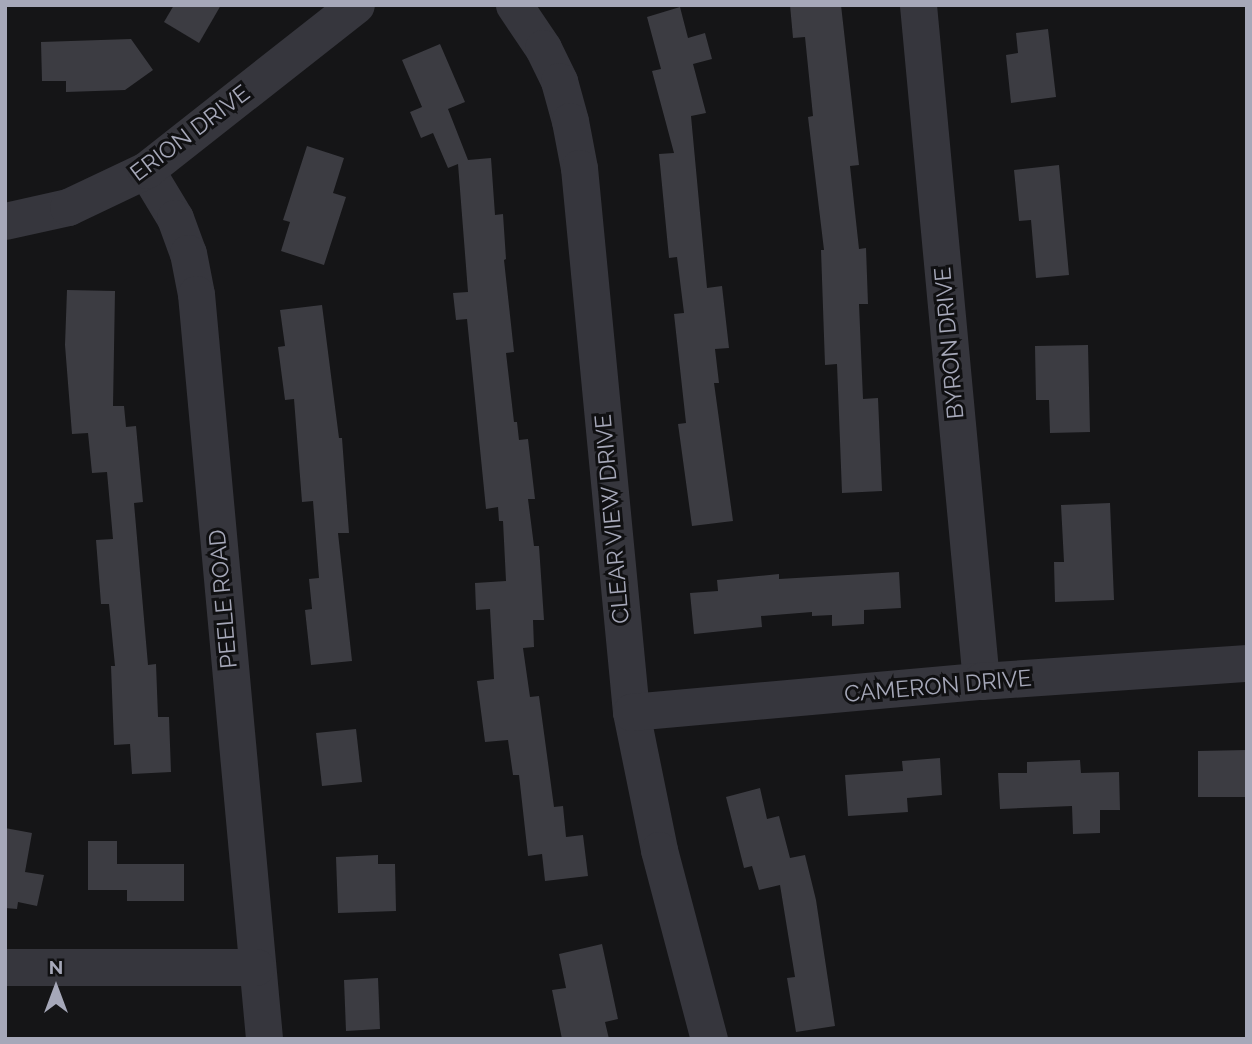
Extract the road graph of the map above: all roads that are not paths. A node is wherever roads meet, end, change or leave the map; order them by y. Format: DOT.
graph roads {
  1 [pos="356,5"];
  2 [pos="514,5"];
  3 [pos="918,5"];
  4 [pos="146,170"];
  5 [pos="5,221"];
  6 [pos="1247,663"];
  7 [pos="981,681"];
  8 [pos="631,712"];
  9 [pos="5,967"];
  10 [pos="256,967"];
  11 [pos="264,1039"];
  12 [pos="709,1039"];
  1 -- 4 [label="street, ERION DRIVE"];
  2 -- 8 [label="street, CLEAR VIEW DRIVE"];
  3 -- 7 [label="street, BYRON DRIVE"];
  4 -- 5 [label="street, ERION DRIVE"];
  4 -- 10 [label="street, PEELE ROAD"];
  6 -- 7 [label="street, CAMERON DRIVE"];
  7 -- 8 [label="street, CAMERON DRIVE"];
  8 -- 12 [label="street, CLEAR VIEW DRIVE"];
  9 -- 10 [label="street"];
  10 -- 11 [label="street, PEELE ROAD"];
}
